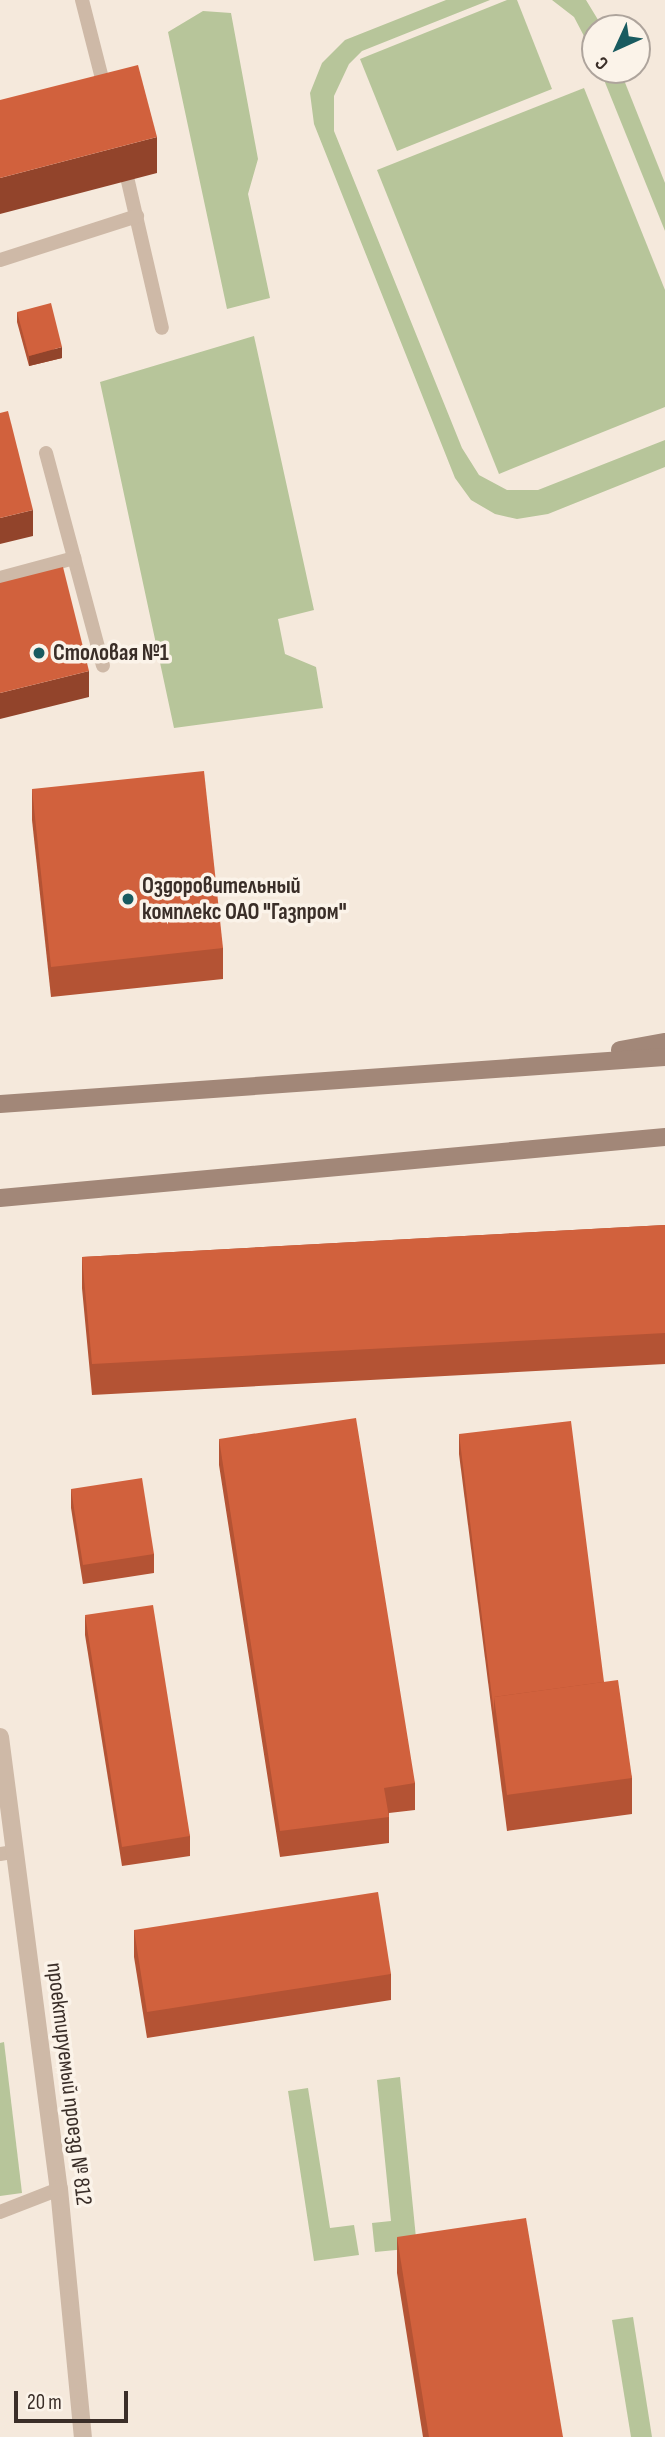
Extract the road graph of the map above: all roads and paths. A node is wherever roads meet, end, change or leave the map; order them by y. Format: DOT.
graph roads {
  1 [pos="82,0"];
  2 [pos="110,108"];
  3 [pos="120,149"];
  4 [pos="137,216"];
  5 [pos="0,260"];
  6 [pos="162,328"];
  7 [pos="46,453"];
  8 [pos="74,558"];
  9 [pos="0,578"];
  10 [pos="103,666"];
  11 [pos="665,1042"];
  12 [pos="665,1057"];
  13 [pos="533,1066"];
  14 [pos="0,1104"];
  15 [pos="665,1137"];
  16 [pos="545,1150"];
  17 [pos="665,1150"];
  18 [pos="0,1198"];
  19 [pos="0,1737"];
  20 [pos="6,1853"];
  21 [pos="59,2189"];
  22 [pos="0,2212"];
  23 [pos="83,2437"];
  1 -- 2 [label="lane"];
  3 -- 4 [label="lane"];
  4 -- 5 [label="lane"];
  4 -- 6 [label="lane"];
  7 -- 8 [label="lane"];
  8 -- 9 [label="lane"];
  8 -- 10 [label="lane"];
  11 -- 13 [label="main road"];
  12 -- 13 [label="main road"];
  13 -- 14 [label="main road"];
  15 -- 16 [label="main road"];
  16 -- 17 [label="main road"];
  16 -- 18 [label="main road"];
  19 -- 20 [label="street, проектируемый проезд № 812"];
  20 -- 21 [label="street, проектируемый проезд № 812"];
  21 -- 22 [label="lane"];
  21 -- 23 [label="street, проектируемый проезд № 812"];
}
